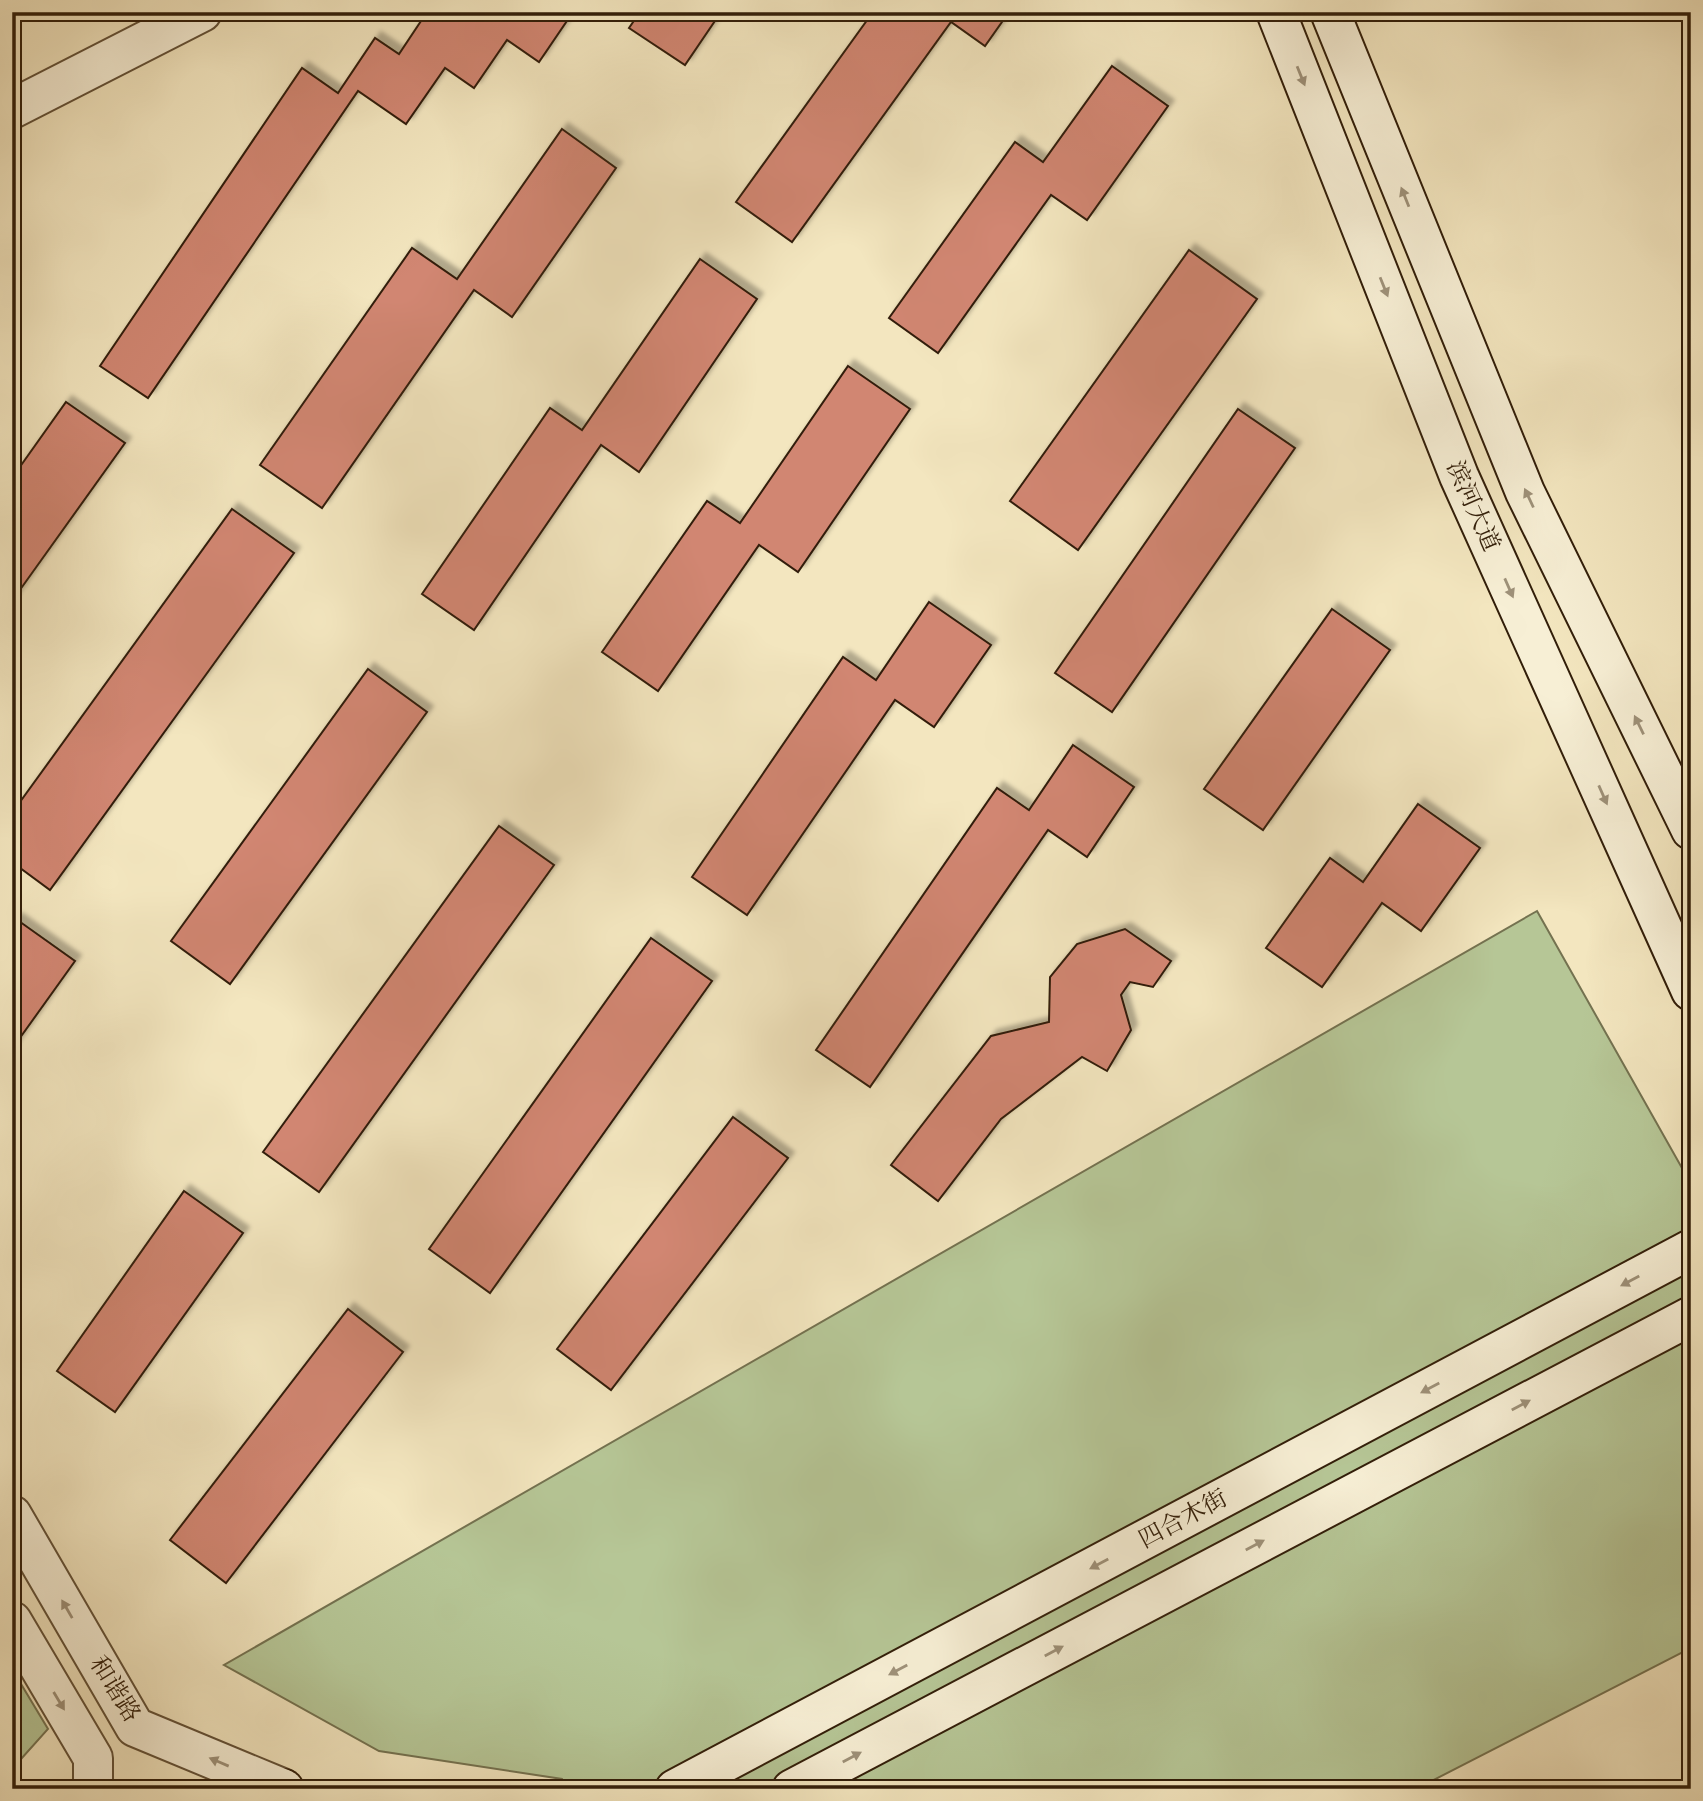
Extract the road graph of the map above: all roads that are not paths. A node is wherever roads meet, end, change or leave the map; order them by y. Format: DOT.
graph roads {
  1 [pos="202,12"];
  2 [pos="1276,12"];
  3 [pos="1330,12"];
  4 [pos="12,109"];
  5 [pos="1691,830"];
  6 [pos="1691,991"];
  7 [pos="1691,1249"];
  8 [pos="1691,1316"];
  9 [pos="12,1515"];
  10 [pos="12,1621"];
  11 [pos="93,1789"];
  12 [pos="282,1789"];
  13 [pos="675,1789"];
  14 [pos="792,1789"];
  1 -- 4 [label="main road"];
  2 -- 6 [label="main road, 滨河大道, one-way"];
  5 -- 3 [label="main road, one-way"];
  7 -- 13 [label="main road, 四合木街, one-way"];
  14 -- 8 [label="main road, one-way"];
  12 -- 9 [label="main road, 和谐路, one-way"];
  10 -- 11 [label="main road, one-way"];
}
